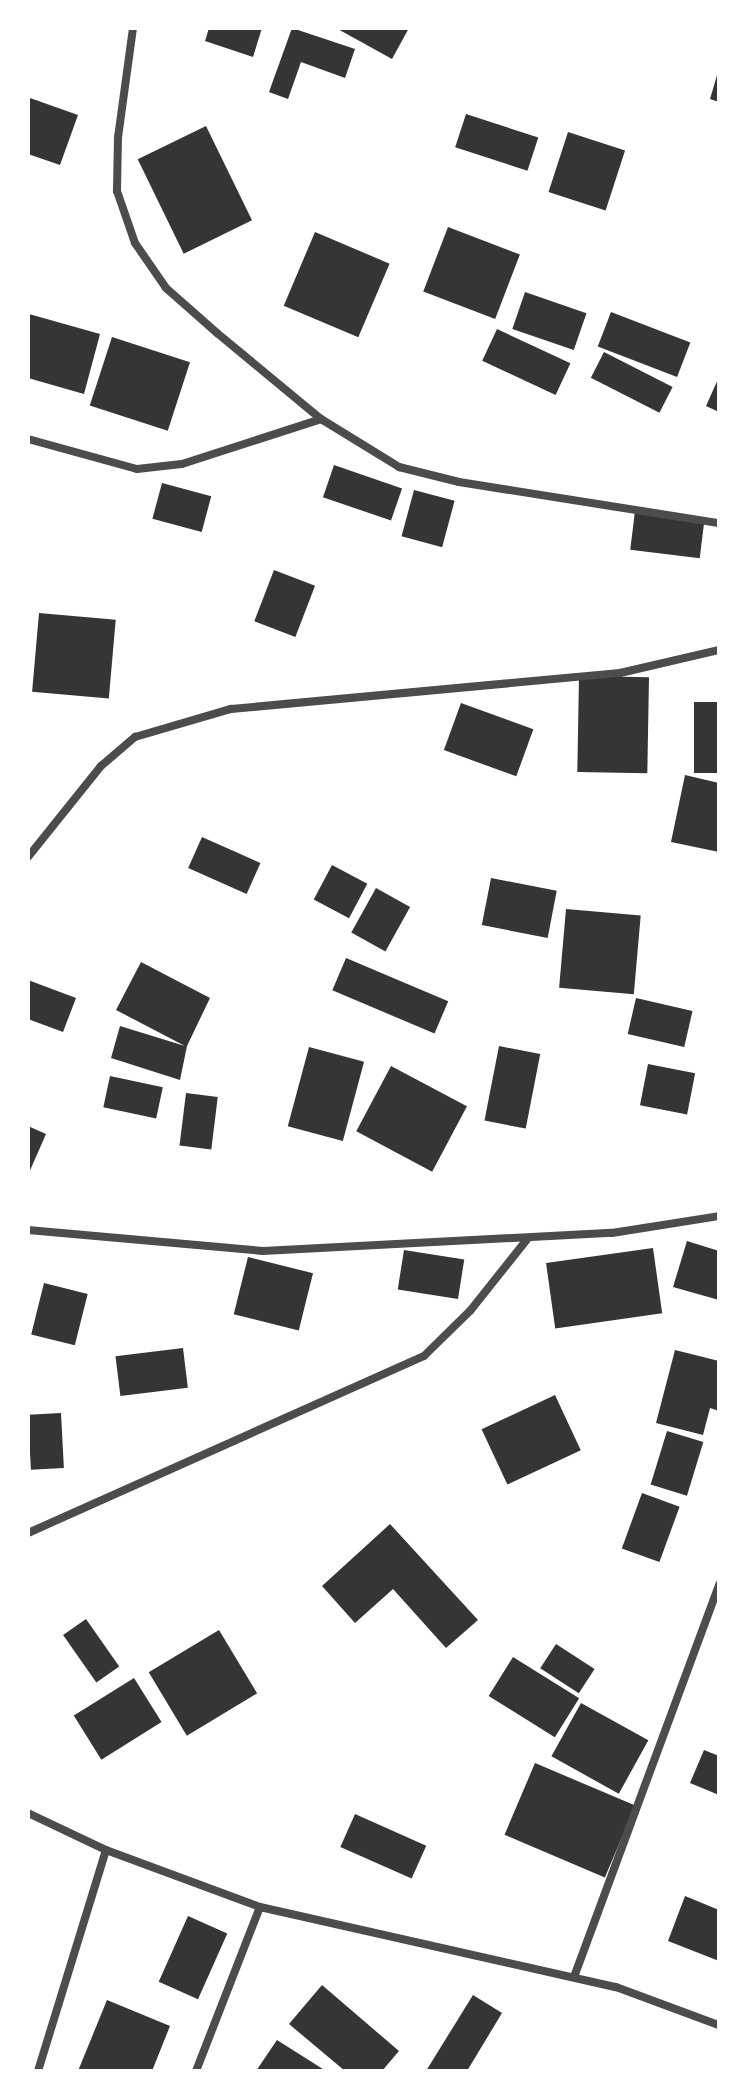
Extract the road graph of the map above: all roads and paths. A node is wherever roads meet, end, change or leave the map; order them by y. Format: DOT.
graph roads {
  1 [pos="133,28"];
  2 [pos="321,419"];
  3 [pos="28,439"];
  4 [pos="719,523"];
  5 [pos="719,650"];
  6 [pos="28,857"];
  7 [pos="719,1216"];
  8 [pos="28,1230"];
  9 [pos="528,1238"];
  10 [pos="28,1533"];
  11 [pos="719,1584"];
  12 [pos="28,1813"];
  13 [pos="106,1850"];
  14 [pos="260,1907"];
  15 [pos="574,1977"];
  16 [pos="719,2025"];
  17 [pos="38,2071"];
  18 [pos="196,2071"];
  1 -- 2 [label="street"];
  2 -- 3 [label="street"];
  2 -- 4 [label="street"];
  5 -- 6 [label="street"];
  7 -- 9 [label="street"];
  8 -- 9 [label="street"];
  9 -- 10 [label="street"];
  11 -- 15 [label="street"];
  12 -- 13 [label="street"];
  13 -- 14 [label="street"];
  13 -- 17 [label="street"];
  14 -- 15 [label="street"];
  14 -- 18 [label="street"];
  15 -- 16 [label="street"];
}
